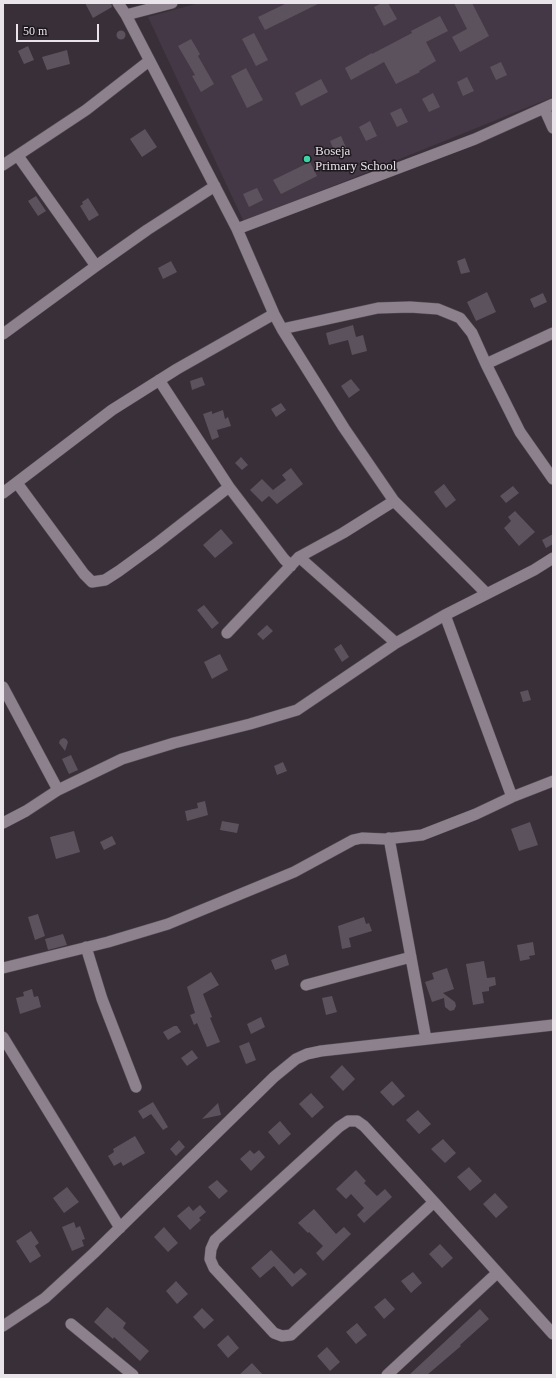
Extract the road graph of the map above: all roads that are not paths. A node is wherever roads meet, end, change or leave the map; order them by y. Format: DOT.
graph roads {
  1 [pos="118,3"];
  2 [pos="172,3"];
  3 [pos="126,15"];
  4 [pos="150,62"];
  5 [pos="549,106"];
  6 [pos="553,128"];
  7 [pos="18,156"];
  8 [pos="3,165"];
  9 [pos="215,186"];
  10 [pos="237,229"];
  11 [pos="96,266"];
  12 [pos="274,314"];
  13 [pos="282,329"];
  14 [pos="553,333"];
  15 [pos="3,334"];
  16 [pos="486,364"];
  17 [pos="159,380"];
  18 [pos="553,480"];
  19 [pos="17,483"];
  20 [pos="229,487"];
  21 [pos="3,493"];
  22 [pos="394,501"];
  23 [pos="299,557"];
  24 [pos="553,558"];
  25 [pos="291,566"];
  26 [pos="486,594"];
  27 [pos="445,615"];
  28 [pos="227,633"];
  29 [pos="396,643"];
  30 [pos="3,687"];
  31 [pos="553,782"];
  32 [pos="58,790"];
  33 [pos="512,797"];
  34 [pos="3,823"];
  35 [pos="389,838"];
  36 [pos="86,947"];
  37 [pos="411,957"];
  38 [pos="3,968"];
  39 [pos="306,985"];
  40 [pos="553,1025"];
  41 [pos="3,1037"];
  42 [pos="426,1039"];
  43 [pos="3,1055"];
  44 [pos="15,1056"];
  45 [pos="136,1087"];
  46 [pos="434,1202"];
  47 [pos="120,1228"];
  48 [pos="497,1273"];
  49 [pos="71,1324"];
  50 [pos="3,1326"];
  51 [pos="553,1334"];
  52 [pos="133,1375"];
  53 [pos="387,1375"];
  1 -- 3 [label="street"];
  2 -- 3 [label="street"];
  3 -- 4 [label="street"];
  4 -- 7 [label="street"];
  4 -- 9 [label="street"];
  5 -- 6 [label="street"];
  5 -- 10 [label="street"];
  7 -- 8 [label="street"];
  7 -- 11 [label="street"];
  9 -- 10 [label="street"];
  9 -- 11 [label="street"];
  10 -- 12 [label="street"];
  11 -- 15 [label="street"];
  12 -- 13 [label="street"];
  12 -- 17 [label="street"];
  13 -- 16 [label="street"];
  13 -- 22 [label="street"];
  14 -- 16 [label="street"];
  16 -- 18 [label="street"];
  17 -- 19 [label="street"];
  17 -- 20 [label="street"];
  19 -- 20 [label="street"];
  19 -- 21 [label="street"];
  20 -- 25 [label="street"];
  22 -- 23 [label="street"];
  22 -- 26 [label="street"];
  23 -- 25 [label="street"];
  23 -- 29 [label="street"];
  24 -- 26 [label="street"];
  25 -- 28 [label="street"];
  26 -- 27 [label="street"];
  27 -- 29 [label="street"];
  27 -- 33 [label="street"];
  29 -- 32 [label="street"];
  30 -- 32 [label="street"];
  31 -- 33 [label="street"];
  32 -- 34 [label="street"];
  33 -- 35 [label="street"];
  35 -- 36 [label="street"];
  35 -- 37 [label="street"];
  36 -- 38 [label="street"];
  36 -- 45 [label="street"];
  37 -- 39 [label="street"];
  37 -- 42 [label="street"];
  40 -- 42 [label="street"];
  41 -- 44 [label="street"];
  42 -- 47 [label="street"];
  43 -- 44 [label="street"];
  44 -- 47 [label="street"];
  46 -- 46 [label="street"];
  46 -- 48 [label="street"];
  47 -- 50 [label="street"];
  48 -- 51 [label="street"];
  48 -- 53 [label="street"];
  49 -- 52 [label="street"];
}
